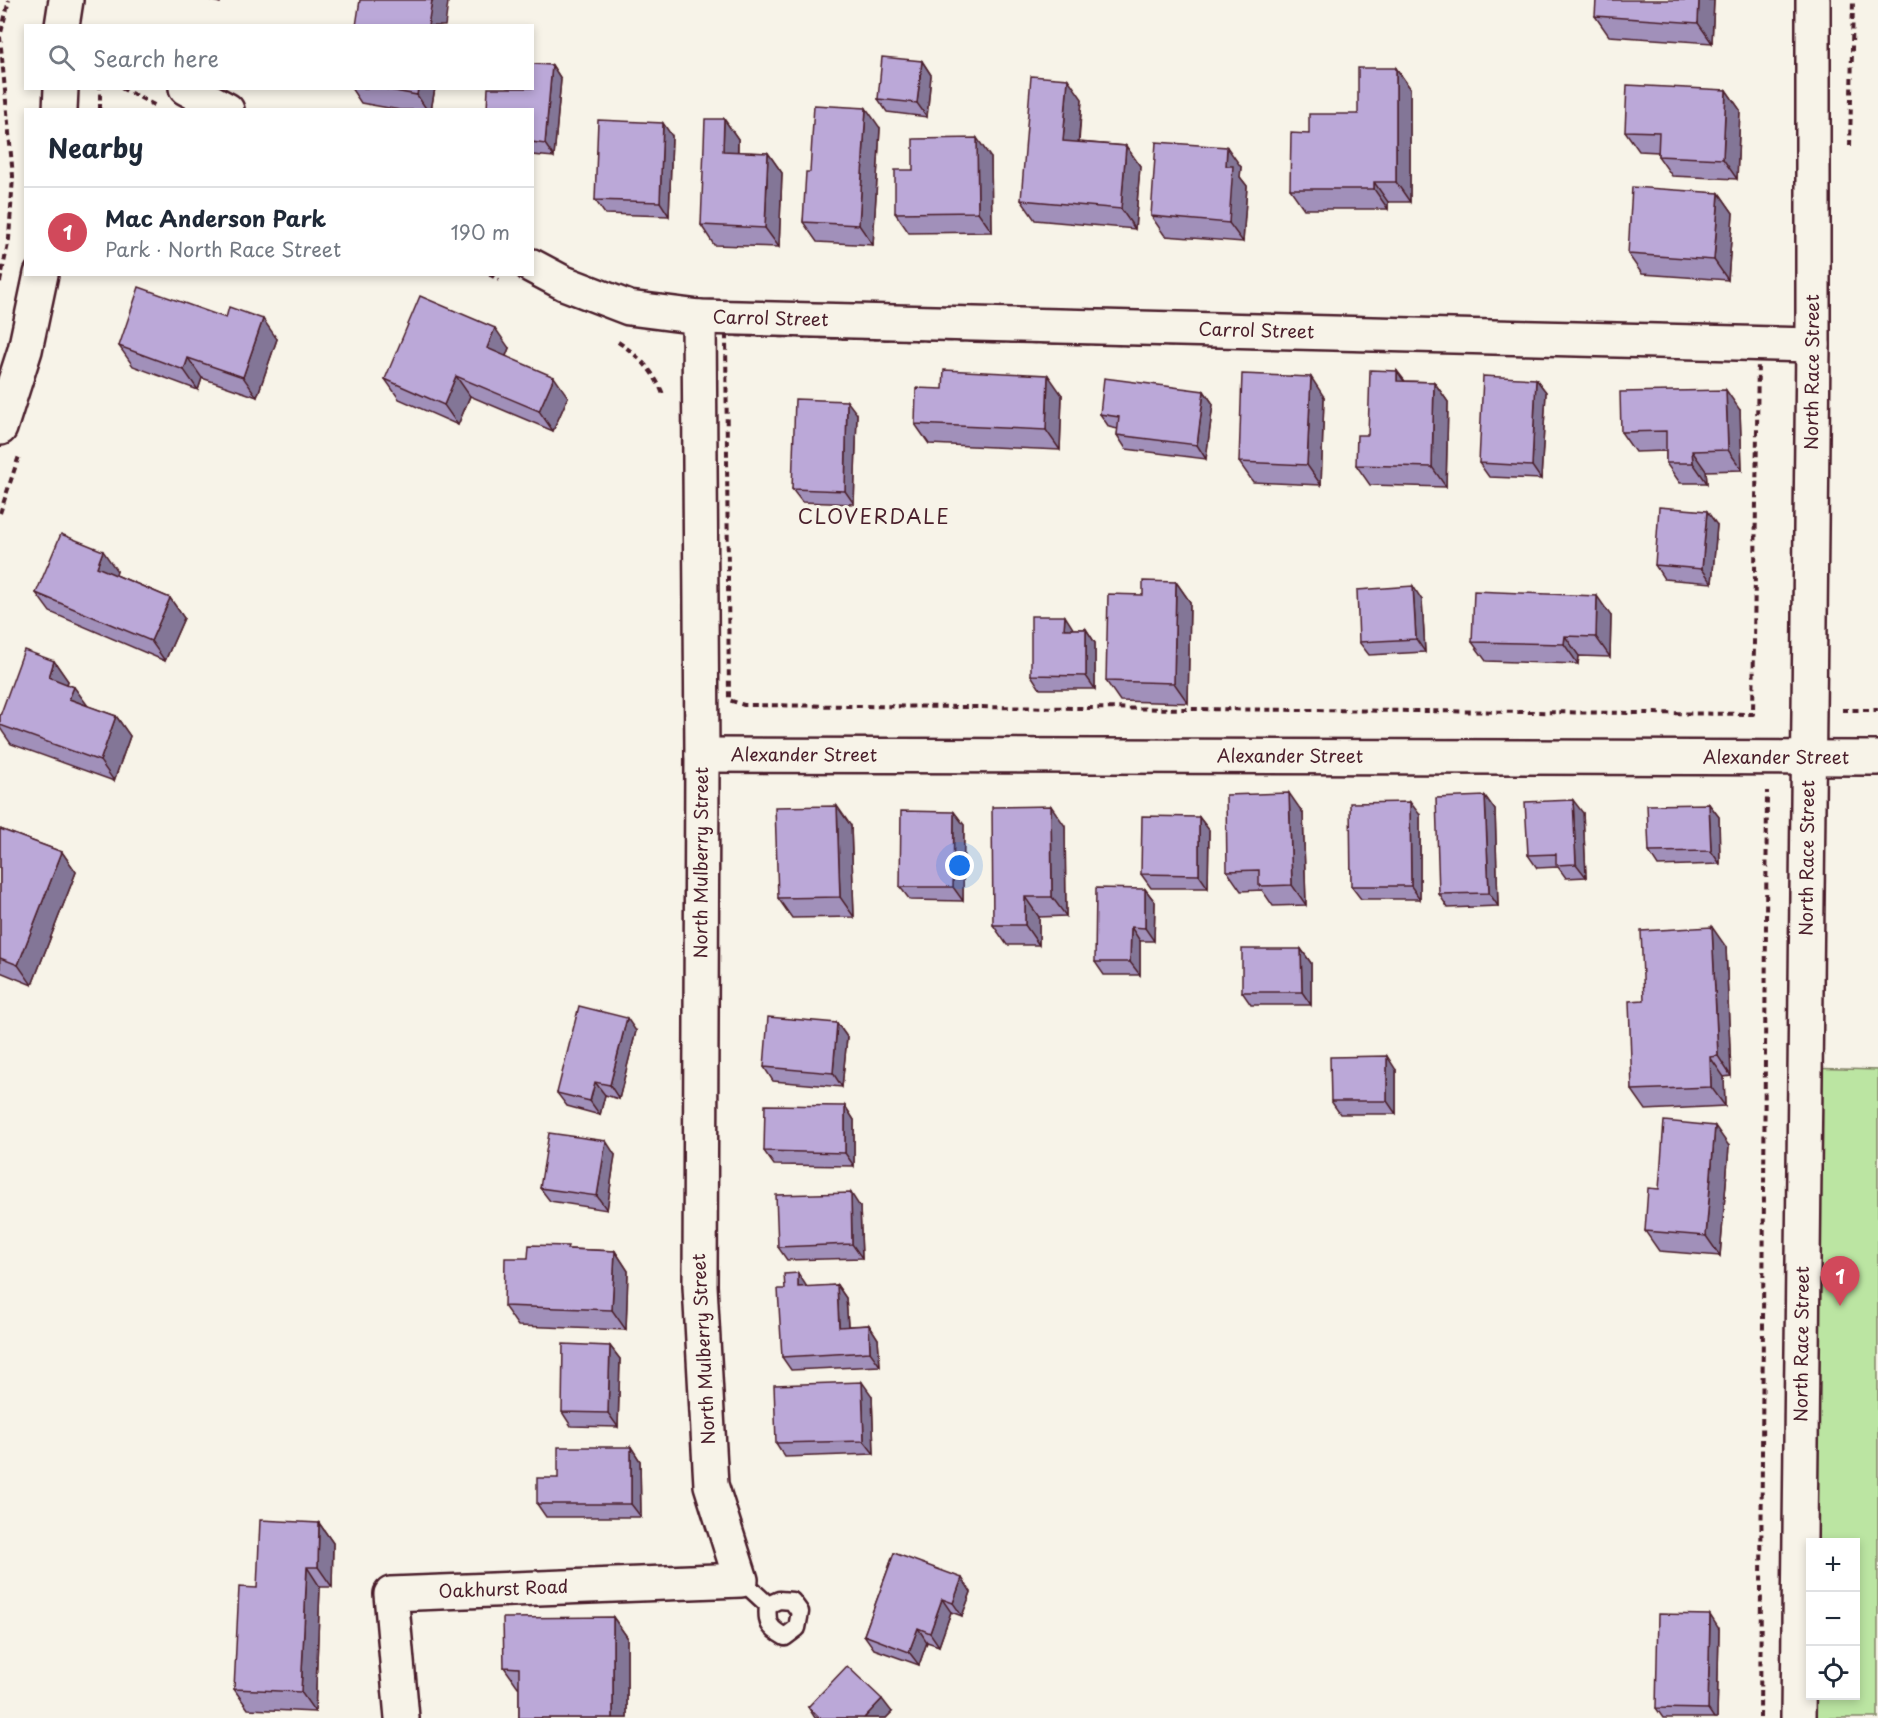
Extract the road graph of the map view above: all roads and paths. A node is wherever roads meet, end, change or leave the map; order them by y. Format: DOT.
graph roads {
  1 [pos="9,0"];
  2 [pos="66,0"];
  3 [pos="1814,0"];
  4 [pos="62,24"];
  5 [pos="61,90"];
  6 [pos="100,90"];
  7 [pos="125,90"];
  8 [pos="190,90"];
  9 [pos="60,108"];
  10 [pos="100,108"];
  11 [pos="158,108"];
  12 [pos="223,108"];
  13 [pos="534,267"];
  14 [pos="41,276"];
  15 [pos="493,276"];
  16 [pos="500,280"];
  17 [pos="0,282"];
  18 [pos="699,317"];
  19 [pos="726,335"];
  20 [pos="611,337"];
  21 [pos="1813,345"];
  22 [pos="666,402"];
  23 [pos="0,428"];
  24 [pos="729,700"];
  25 [pos="702,755"];
  26 [pos="1808,758"];
  27 [pos="1878,758"];
  28 [pos="1767,785"];
  29 [pos="741,1580"];
  30 [pos="768,1605"];
  31 [pos="402,1718"];
  32 [pos="1760,1718"];
  33 [pos="1798,1718"];
  1 -- 17 [label="path"];
  2 -- 4 [label="street"];
  3 -- 21 [label="street, North Race Street"];
  5 -- 9 [label="street"];
  6 -- 10 [label="path"];
  7 -- 11 [label="path"];
  8 -- 12 [label="street"];
  13 -- 18 [label="street"];
  14 -- 23 [label="street"];
  15 -- 16 [label="path"];
  18 -- 21 [label="street, Carrol Street"];
  18 -- 25 [label="street, North Mulberry Street"];
  19 -- 24 [label="path"];
  20 -- 22 [label="path"];
  21 -- 26 [label="street, North Race Street"];
  25 -- 26 [label="street, Alexander Street"];
  25 -- 29 [label="street, North Mulberry Street"];
  26 -- 27 [label="street, Alexander Street"];
  26 -- 33 [label="street, North Race Street"];
  28 -- 32 [label="path"];
  29 -- 30 [label="lane"];
  29 -- 31 [label="street, Oakhurst Road"];
}
